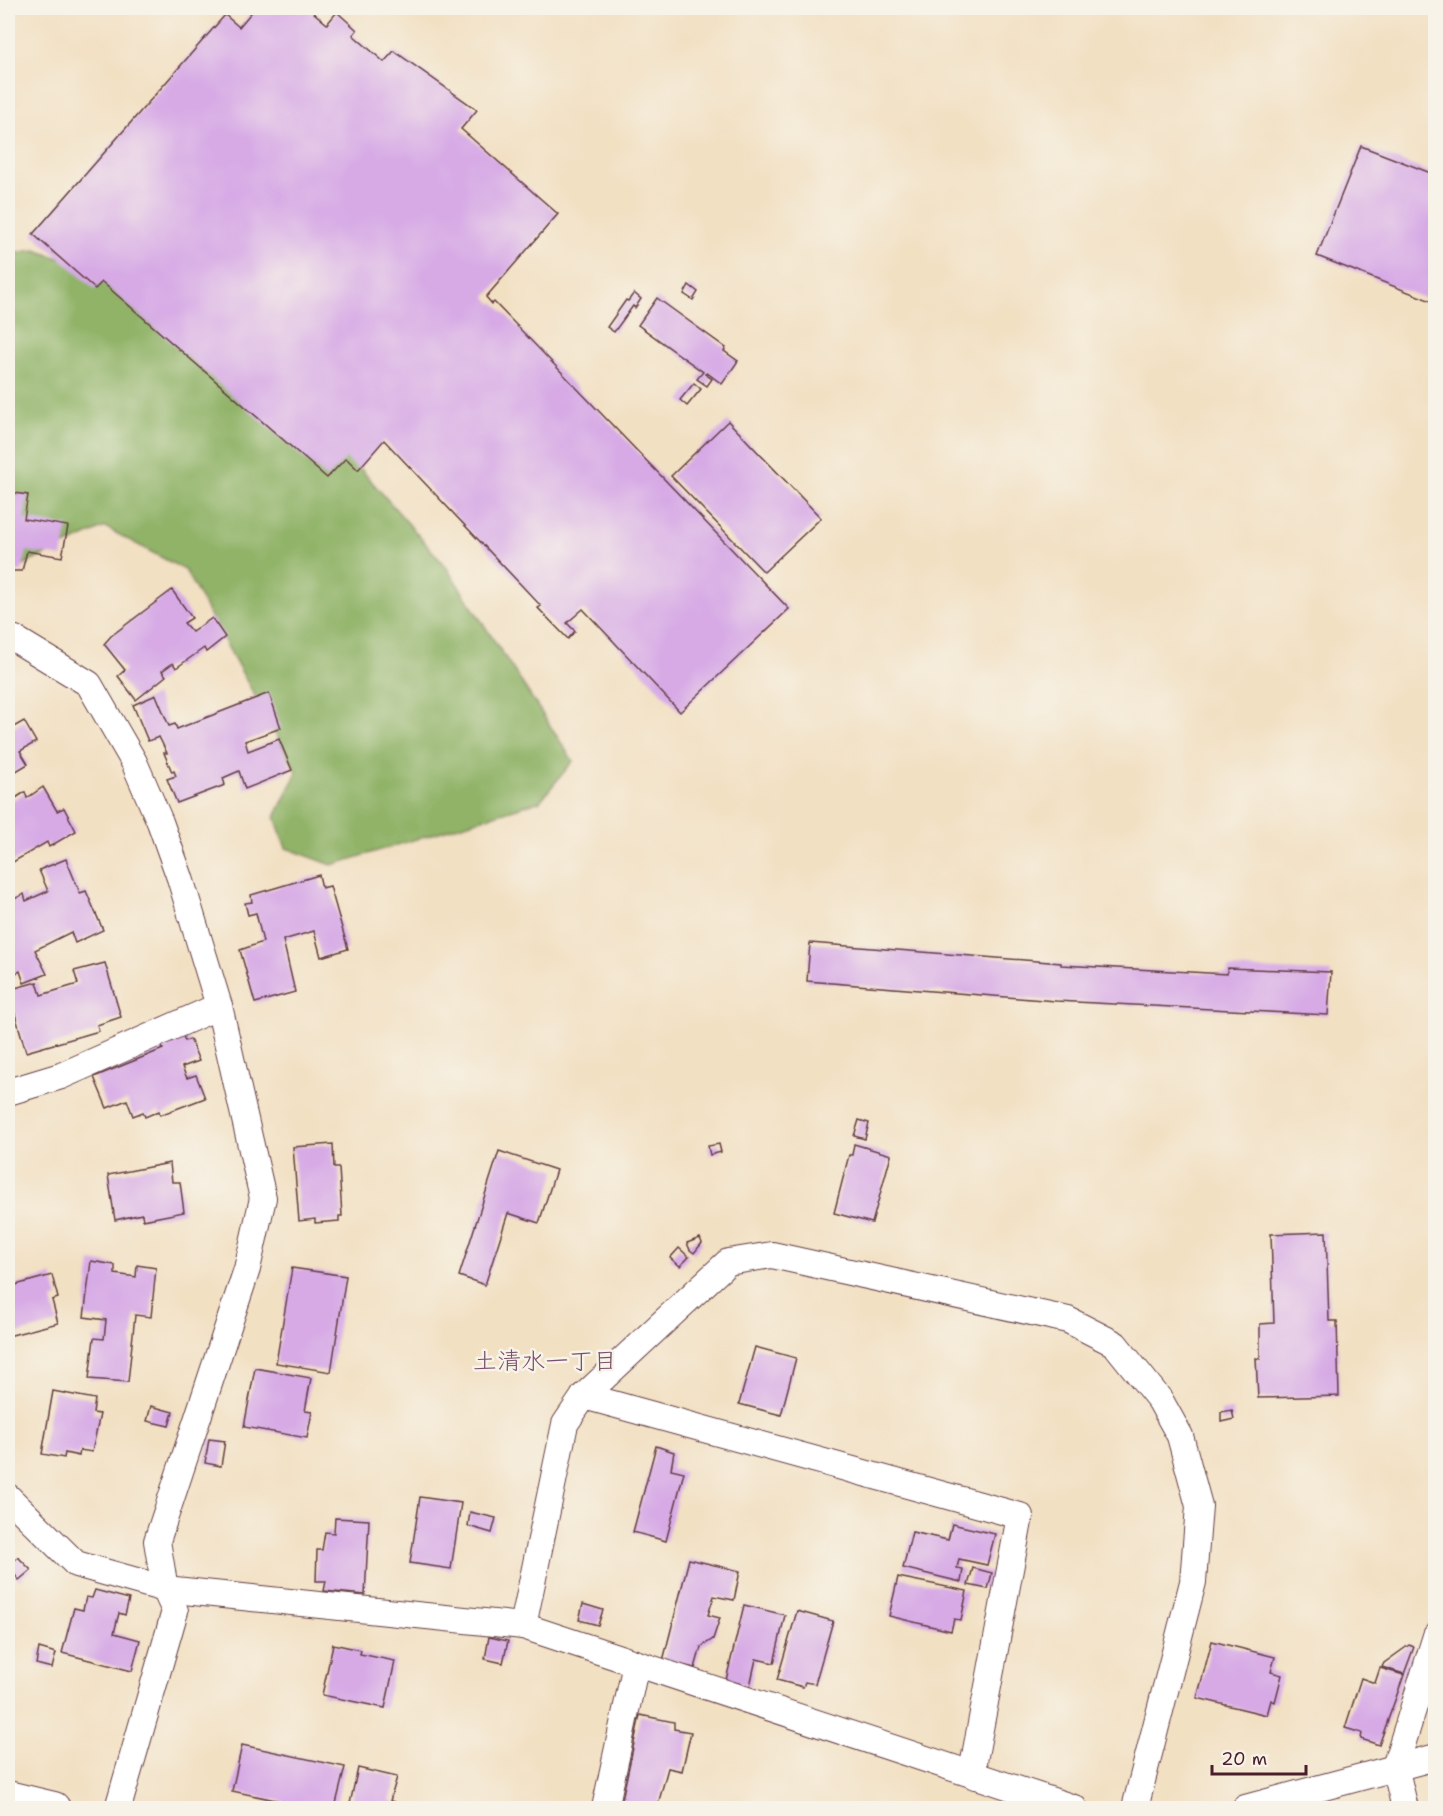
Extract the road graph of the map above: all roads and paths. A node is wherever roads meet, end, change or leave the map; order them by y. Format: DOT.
graph roads {
  1 [pos="8,638"];
  2 [pos="219,1006"];
  3 [pos="8,1092"];
  4 [pos="584,1396"];
  5 [pos="8,1497"];
  6 [pos="165,1589"];
  7 [pos="523,1626"];
  8 [pos="1436,1636"];
  9 [pos="636,1664"];
  10 [pos="1436,1757"];
  11 [pos="1395,1767"];
  12 [pos="975,1776"];
  13 [pos="8,1797"];
  14 [pos="54,1809"];
  15 [pos="118,1809"];
  16 [pos="605,1809"];
  17 [pos="1074,1809"];
  18 [pos="1135,1809"];
  19 [pos="1245,1809"];
  20 [pos="1405,1809"];
  1 -- 2 [label="street"];
  2 -- 3 [label="street"];
  2 -- 6 [label="street"];
  4 -- 7 [label="street"];
  4 -- 12 [label="street"];
  4 -- 18 [label="street"];
  5 -- 6 [label="street"];
  6 -- 7 [label="street"];
  6 -- 15 [label="street"];
  7 -- 9 [label="street"];
  8 -- 11 [label="street"];
  9 -- 12 [label="street"];
  9 -- 16 [label="street"];
  10 -- 11 [label="street"];
  11 -- 19 [label="street"];
  11 -- 20 [label="street"];
  12 -- 17 [label="street"];
  13 -- 14 [label="street"];
}
